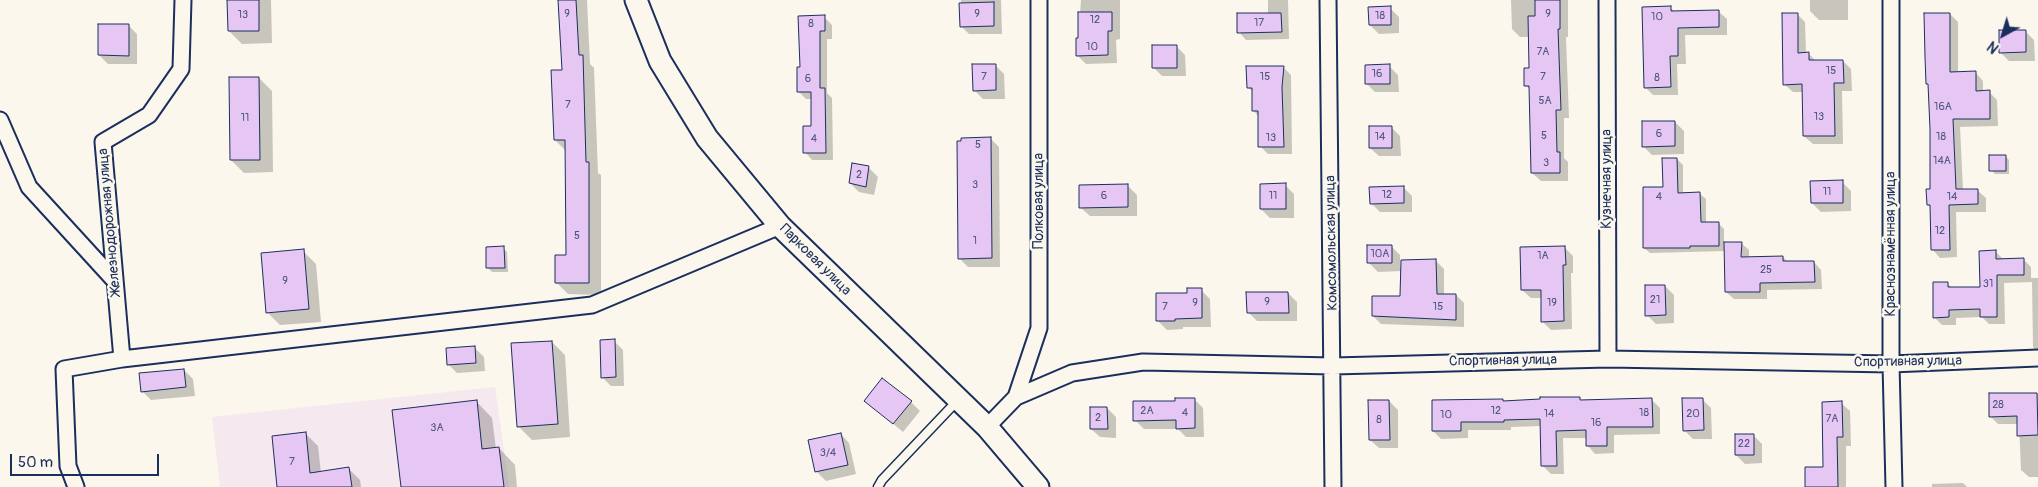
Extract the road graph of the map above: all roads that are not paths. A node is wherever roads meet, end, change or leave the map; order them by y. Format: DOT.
graph roads {
  1 [pos="183,0"];
  2 [pos="636,0"];
  3 [pos="1038,0"];
  4 [pos="1328,0"];
  5 [pos="1606,0"];
  6 [pos="1891,0"];
  7 [pos="0,120"];
  8 [pos="780,226"];
  9 [pos="115,281"];
  10 [pos="2038,358"];
  11 [pos="122,359"];
  12 [pos="1608,359"];
  13 [pos="1891,364"];
  14 [pos="1333,366"];
  15 [pos="1016,397"];
  16 [pos="958,400"];
  17 [pos="987,426"];
  18 [pos="76,487"];
  19 [pos="878,487"];
  20 [pos="1038,487"];
  21 [pos="1333,487"];
  22 [pos="1894,487"];
  1 -- 9 [label="street, Железнодорожная улица"];
  2 -- 8 [label="main road, Парковая улица"];
  3 -- 15 [label="street, Полковая улица"];
  4 -- 14 [label="street, Комсомольская улица"];
  5 -- 12 [label="street, Кузнечная улица"];
  6 -- 13 [label="street, Краснознамённая улица"];
  7 -- 9 [label="street"];
  8 -- 11 [label="street"];
  8 -- 16 [label="main road, Парковая улица"];
  9 -- 11 [label="street, Железнодорожная улица"];
  10 -- 13 [label="street, Спортивная улица"];
  11 -- 18 [label="street"];
  12 -- 13 [label="street, Спортивная улица"];
  12 -- 14 [label="street, Спортивная улица"];
  13 -- 22 [label="street, Краснознамённая улица"];
  14 -- 15 [label="street, Спортивная улица"];
  14 -- 21 [label="street, Комсомольская улица"];
  15 -- 17 [label="street, Спортивная улица"];
  16 -- 17 [label="main road, Парковая улица"];
  16 -- 19 [label="lane"];
  17 -- 20 [label="main road, Парковая улица"];
}
